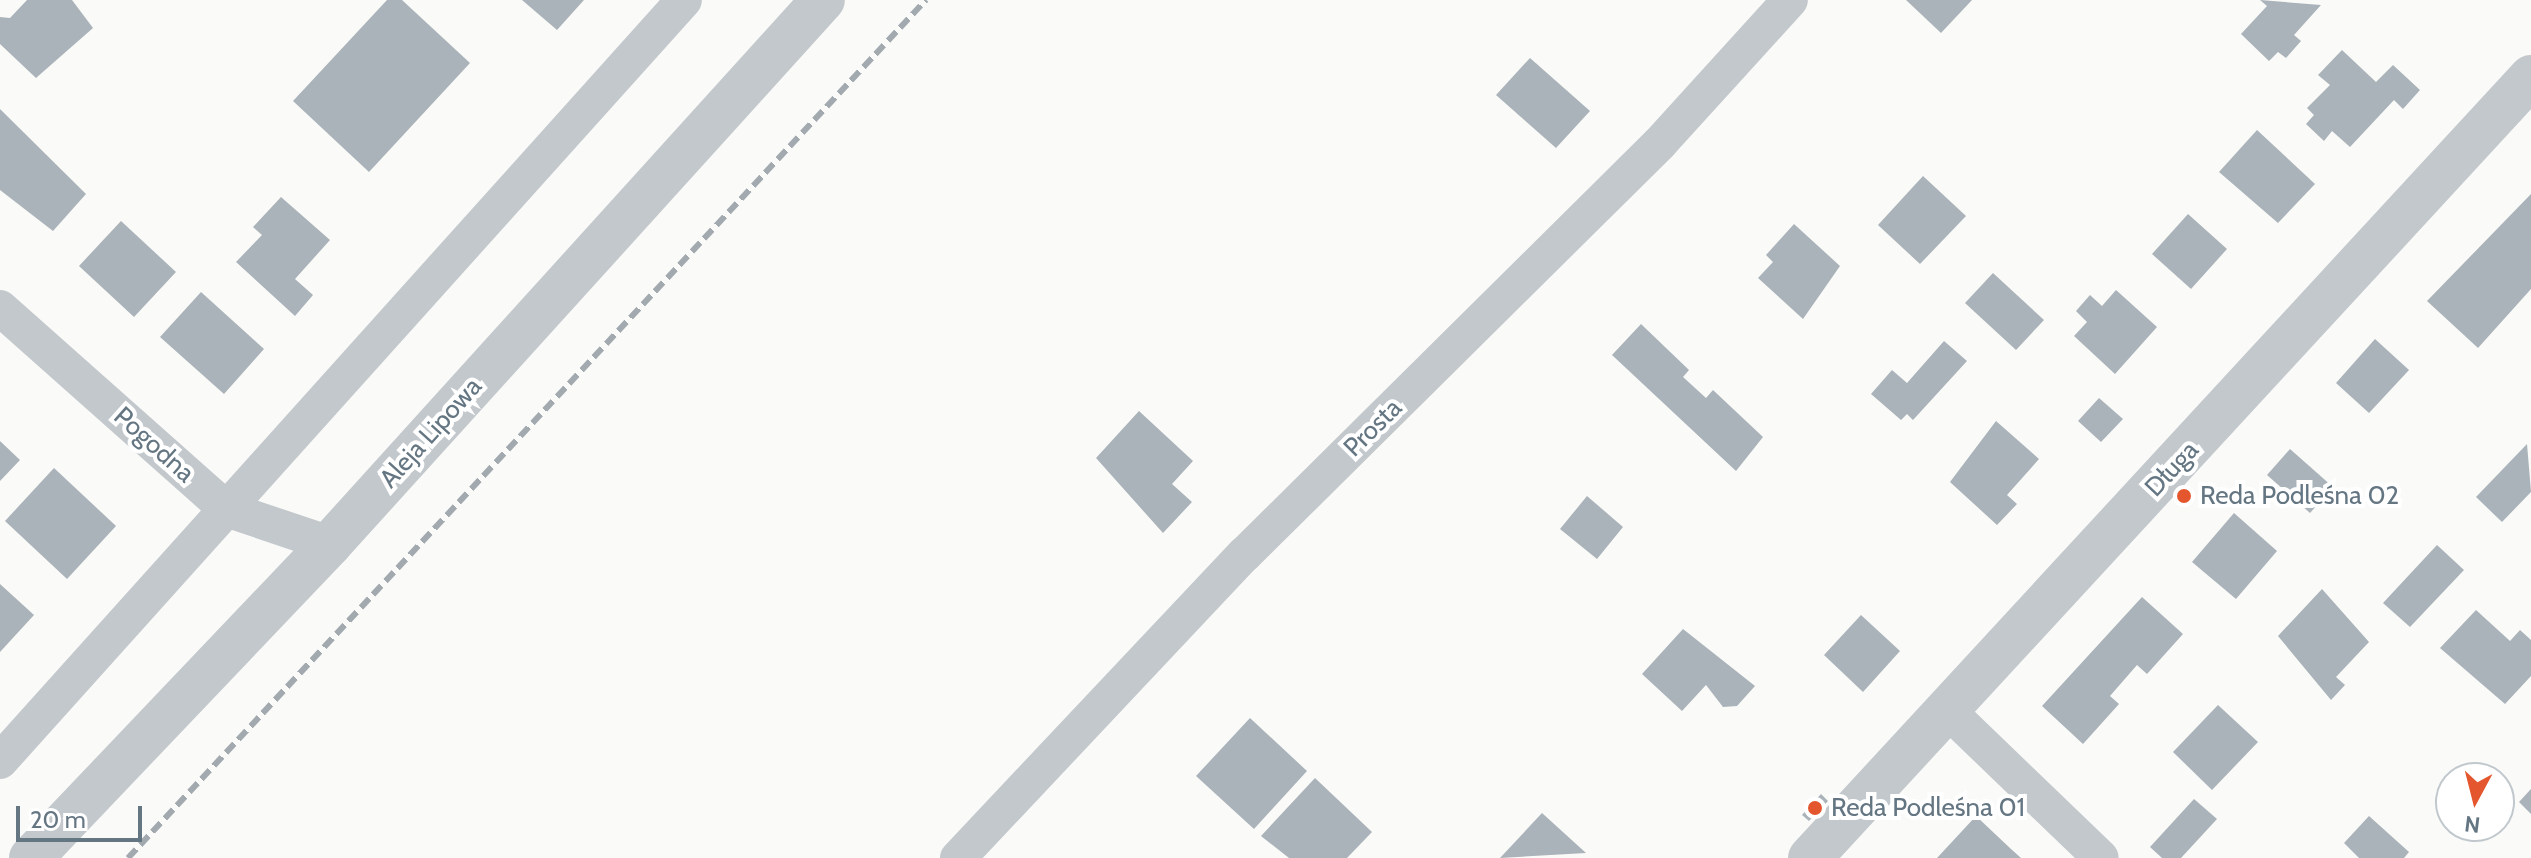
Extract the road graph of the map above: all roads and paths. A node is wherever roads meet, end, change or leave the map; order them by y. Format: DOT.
graph roads {
  1 [pos="684,0"];
  2 [pos="823,0"];
  3 [pos="1790,0"];
  4 [pos="2531,77"];
  5 [pos="0,308"];
  6 [pos="226,509"];
  7 [pos="330,544"];
  8 [pos="1945,708"];
  9 [pos="0,761"];
  10 [pos="31,858"];
  11 [pos="958,858"];
  12 [pos="1810,858"];
  13 [pos="2101,858"];
  1 -- 6 [label="street"];
  2 -- 7 [label="street, Aleja Lipowa"];
  3 -- 11 [label="street, Prosta"];
  4 -- 8 [label="street, Długa"];
  5 -- 6 [label="street, Pogodna"];
  6 -- 7 [label="street, Pogodna"];
  6 -- 9 [label="street"];
  7 -- 10 [label="street, Aleja Lipowa"];
  8 -- 12 [label="street, Długa"];
  8 -- 13 [label="street"];
}
